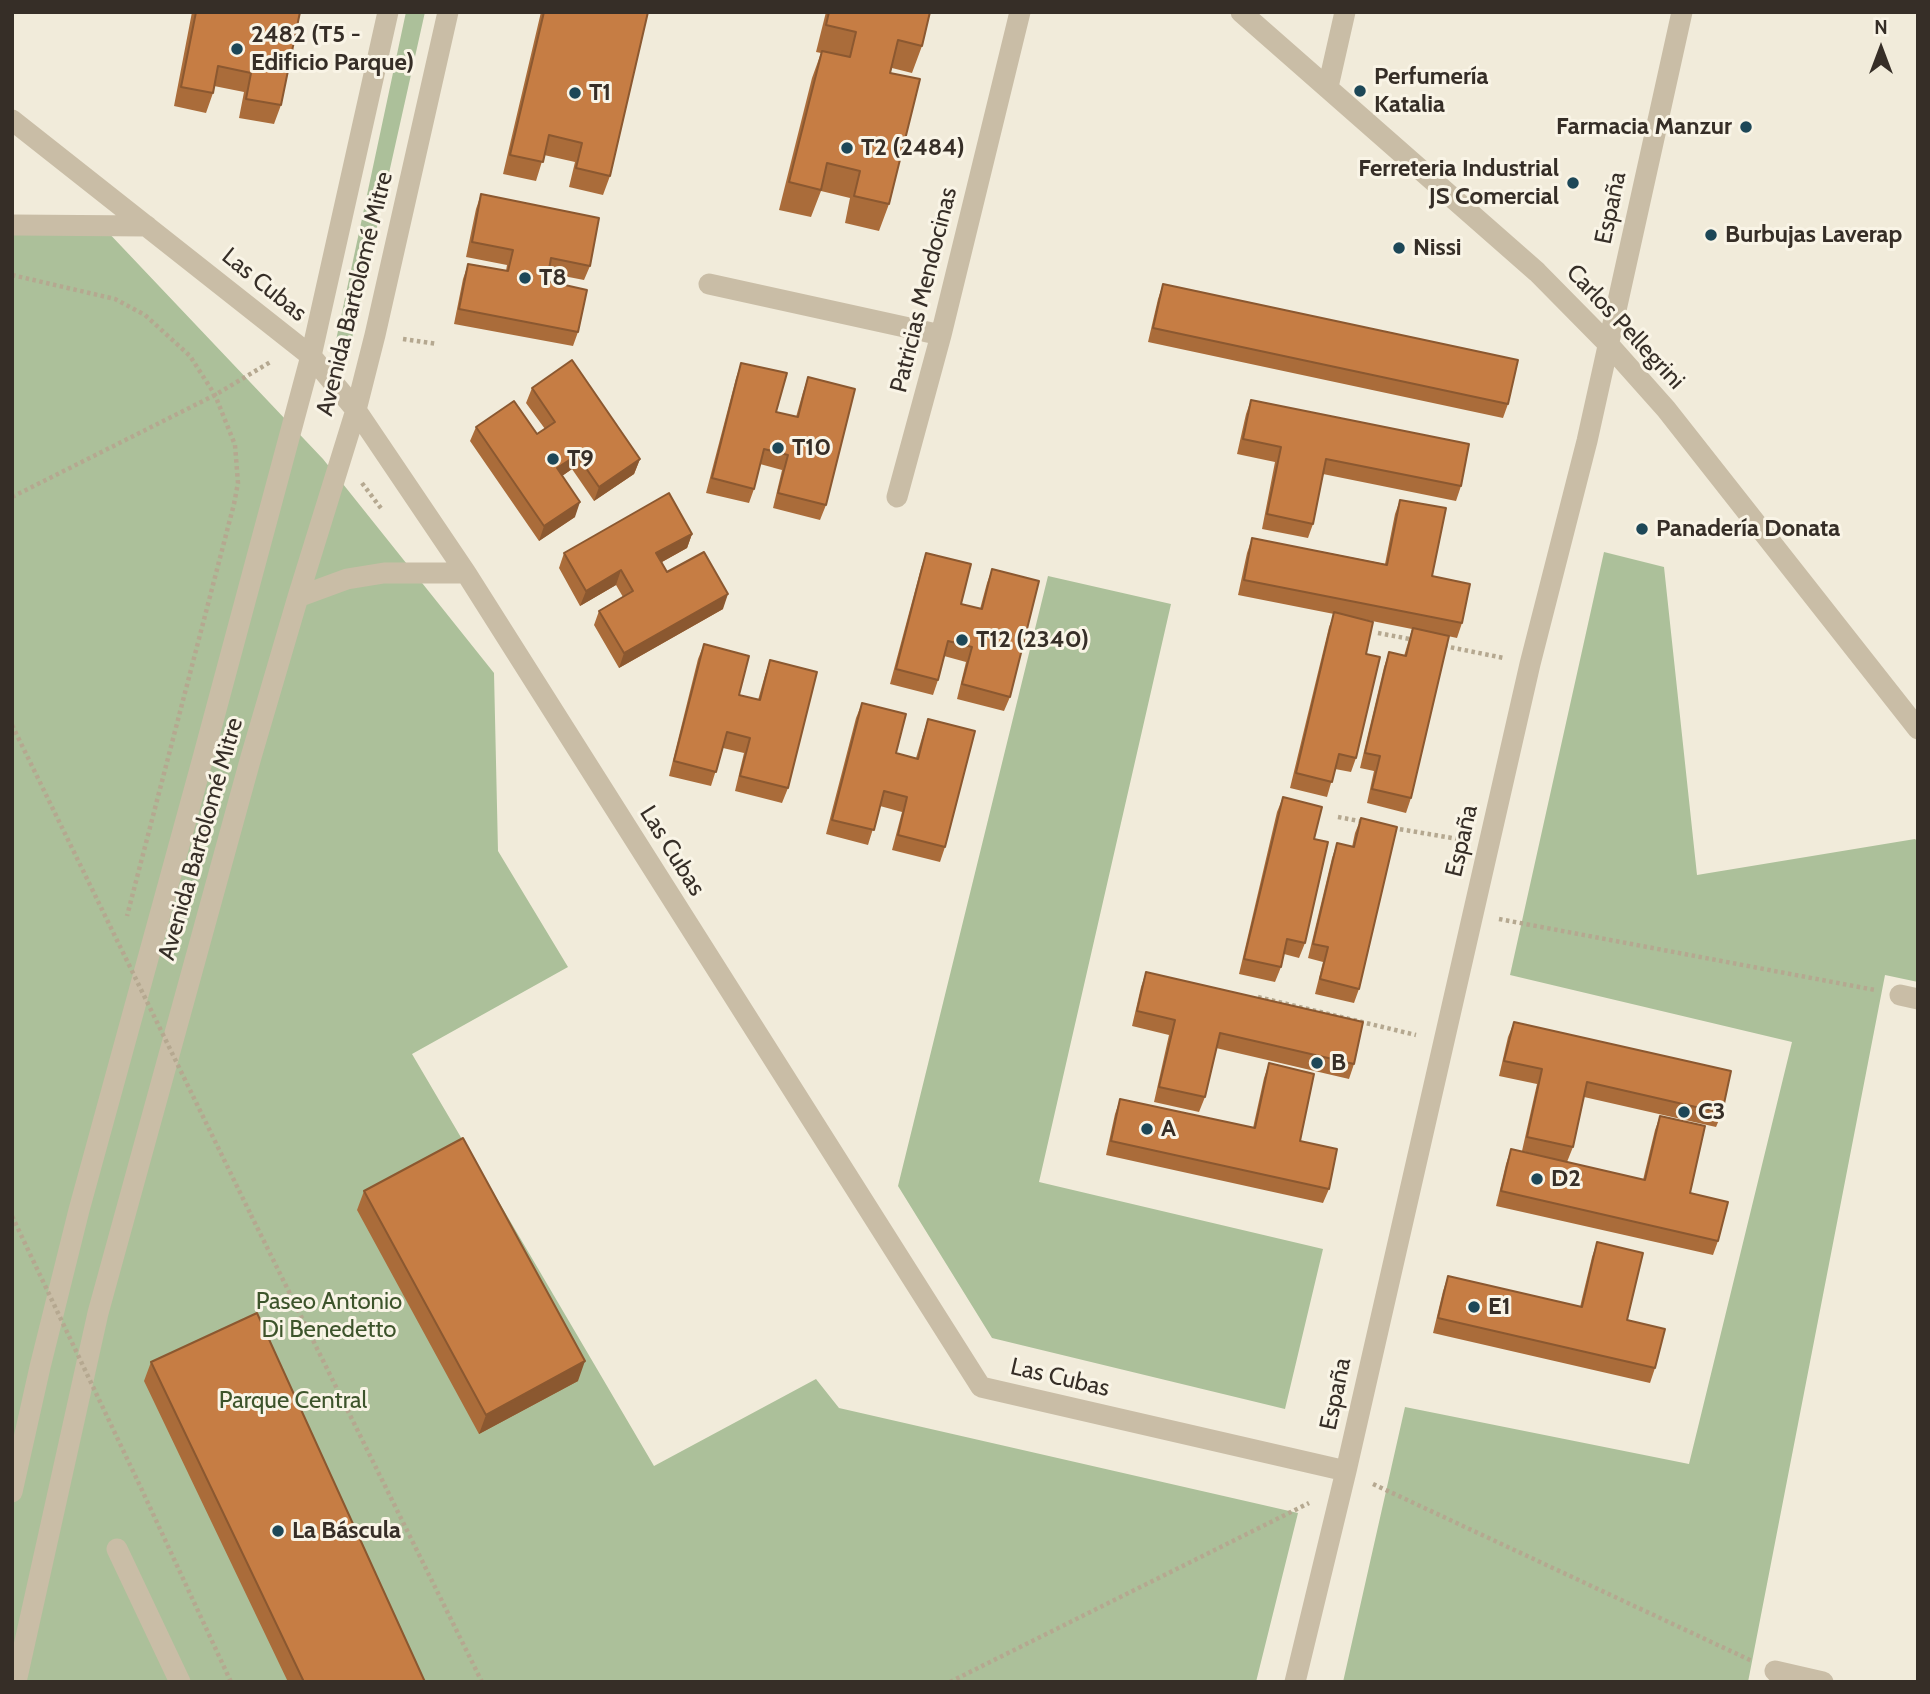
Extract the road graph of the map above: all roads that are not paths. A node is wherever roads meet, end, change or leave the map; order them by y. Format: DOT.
graph roads {
  1 [pos="388,12"];
  2 [pos="448,12"];
  3 [pos="1020,12"];
  4 [pos="1241,12"];
  5 [pos="1345,12"];
  6 [pos="1682,12"];
  7 [pos="1328,87"];
  8 [pos="12,120"];
  9 [pos="12,225"];
  10 [pos="147,226"];
  11 [pos="709,284"];
  12 [pos="941,335"];
  13 [pos="1609,345"];
  14 [pos="310,356"];
  15 [pos="356,410"];
  16 [pos="897,497"];
  17 [pos="467,573"];
  18 [pos="298,597"];
  19 [pos="1918,729"];
  20 [pos="1346,1471"];
  21 [pos="12,1492"];
  22 [pos="117,1549"];
  23 [pos="1775,1671"];
  24 [pos="16,1682"];
  25 [pos="180,1682"];
  26 [pos="1295,1682"];
  27 [pos="1823,1682"];
  1 -- 14 [label="street, Avenida Bartolomé Mitre"];
  2 -- 15 [label="street, Avenida Bartolomé Mitre"];
  3 -- 12 [label="street, Patricias Mendocinas"];
  4 -- 7 [label="street, Carlos Pellegrini"];
  5 -- 7 [label="street"];
  6 -- 13 [label="street, España"];
  7 -- 13 [label="street, Carlos Pellegrini"];
  8 -- 10 [label="street, Las Cubas"];
  9 -- 10 [label="street"];
  10 -- 14 [label="street, Las Cubas"];
  11 -- 12 [label="street"];
  12 -- 16 [label="street, Patricias Mendocinas"];
  13 -- 19 [label="street, Carlos Pellegrini"];
  13 -- 20 [label="street, España"];
  14 -- 15 [label="street, Las Cubas"];
  14 -- 21 [label="street, Avenida Bartolomé Mitre"];
  15 -- 17 [label="street, Las Cubas"];
  15 -- 18 [label="street, Avenida Bartolomé Mitre"];
  17 -- 18 [label="street"];
  17 -- 20 [label="street, Las Cubas"];
  18 -- 24 [label="street, Avenida Bartolomé Mitre"];
  20 -- 26 [label="street, España"];
  22 -- 25 [label="street"];
  23 -- 27 [label="street"];
}
